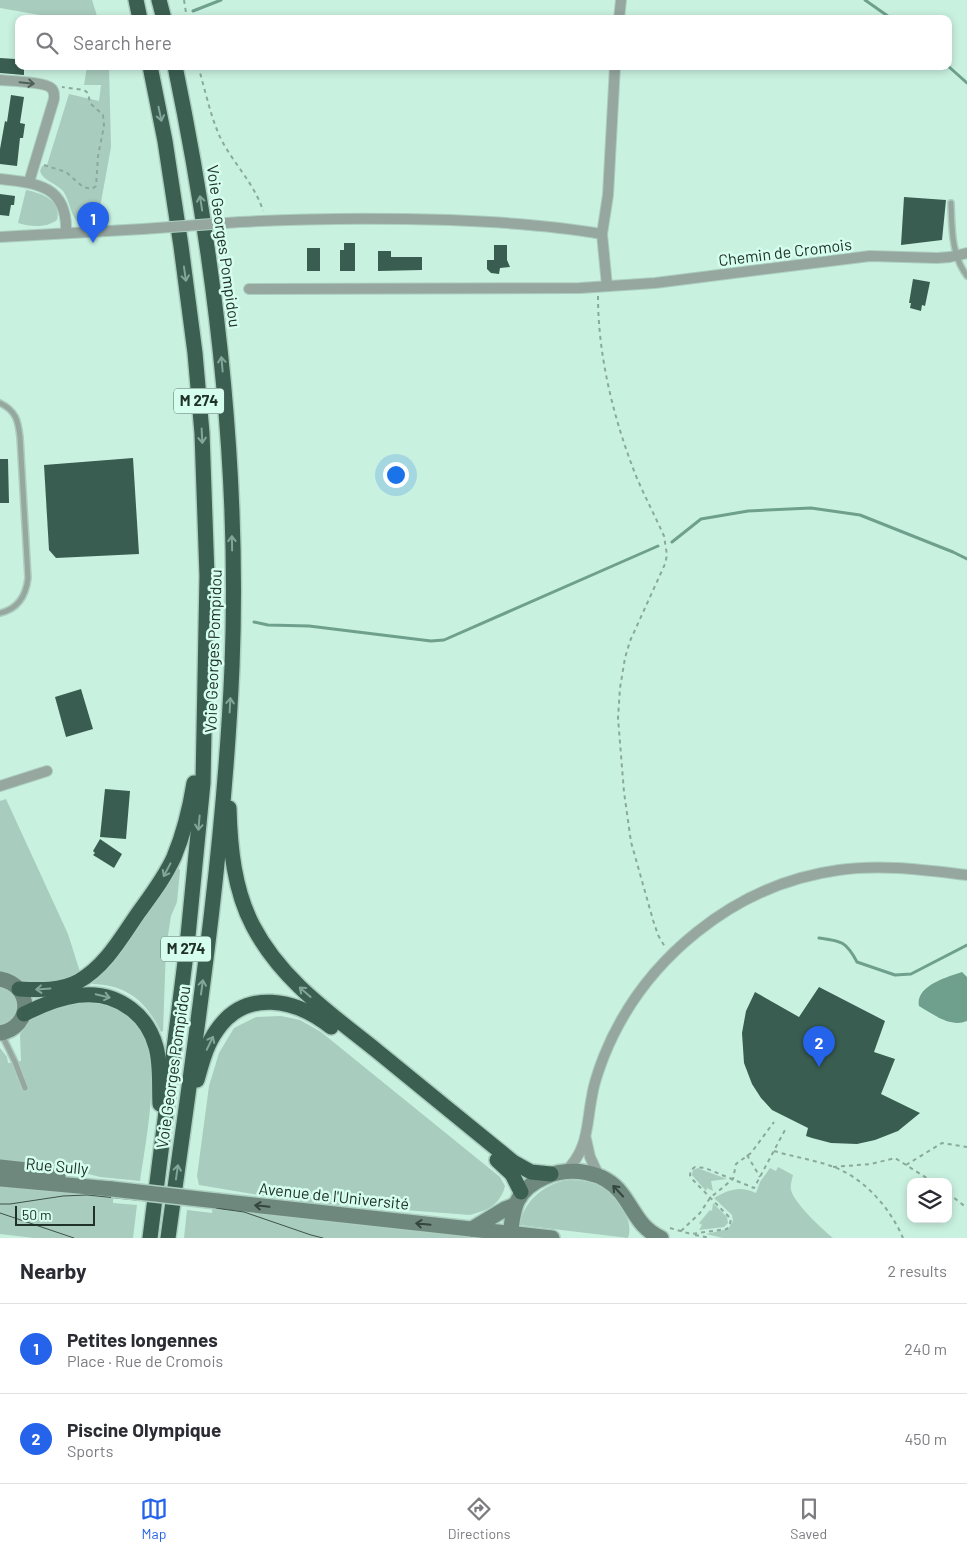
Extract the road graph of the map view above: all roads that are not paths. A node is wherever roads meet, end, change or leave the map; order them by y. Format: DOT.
graph roads {
  1 [pos="159,0"];
  2 [pos="621,0"];
  3 [pos="163,15"];
  4 [pos="619,15"];
  5 [pos="151,70"];
  6 [pos="176,70"];
  7 [pos="615,70"];
  8 [pos="0,80"];
  9 [pos="0,179"];
  10 [pos="29,182"];
  11 [pos="951,203"];
  12 [pos="66,233"];
  13 [pos="602,234"];
  14 [pos="0,237"];
  15 [pos="967,252"];
  16 [pos="956,256"];
  17 [pos="967,276"];
  18 [pos="603,286"];
  19 [pos="250,289"];
  20 [pos="0,403"];
  21 [pos="0,613"];
  22 [pos="203,740"];
  23 [pos="227,754"];
  24 [pos="47,771"];
  25 [pos="0,786"];
  26 [pos="967,876"];
  27 [pos="0,979"];
  28 [pos="19,989"];
  29 [pos="24,1014"];
  30 [pos="0,1033"];
  31 [pos="25,1088"];
  32 [pos="184,1122"];
  33 [pos="586,1136"];
  34 [pos="161,1158"];
  35 [pos="0,1166"];
  36 [pos="558,1173"];
  37 [pos="599,1176"];
  38 [pos="0,1179"];
  39 [pos="91,1186"];
  40 [pos="112,1189"];
  41 [pos="518,1199"];
  42 [pos="633,1211"];
  43 [pos="472,1229"];
  44 [pos="664,1233"];
  45 [pos="510,1236"];
  46 [pos="150,1238"];
  47 [pos="168,1238"];
  48 [pos="552,1238"];
  49 [pos="636,1238"];
  1 -- 3 [label="highway"];
  2 -- 4 [label="street"];
  5 -- 22 [label="highway, Voie Georges Pompidou / M 274, one-way"];
  23 -- 6 [label="highway, Voie Georges Pompidou / M 274, one-way"];
  7 -- 13 [label="street"];
  8 -- 10 [label="street, one-way"];
  9 -- 10 [label="street"];
  10 -- 12 [label="street"];
  11 -- 16 [label="lane"];
  12 -- 13 [label="street, bridge"];
  12 -- 14 [label="street"];
  13 -- 18 [label="street"];
  15 -- 16 [label="street, Chemin de Cromois"];
  16 -- 17 [label="lane"];
  16 -- 18 [label="street, Chemin de Cromois"];
  18 -- 19 [label="street, Chemin de Cromois"];
  20 -- 21 [label="lane"];
  22 -- 28 [label="highway, one-way"];
  22 -- 34 [label="highway, Voie Georges Pompidou / M 274, one-way"];
  32 -- 23 [label="highway, Voie Georges Pompidou / M 274, one-way"];
  36 -- 23 [label="highway, one-way"];
  24 -- 25 [label="street"];
  26 -- 33 [label="street"];
  27 -- 28 [label="main road"];
  28 -- 29 [label="main road"];
  29 -- 30 [label="main road"];
  29 -- 34 [label="highway, one-way"];
  30 -- 31 [label="lane"];
  32 -- 41 [label="highway, one-way"];
  47 -- 32 [label="highway, Voie Georges Pompidou / M 274, one-way"];
  33 -- 36 [label="street"];
  33 -- 37 [label="street"];
  34 -- 46 [label="highway, Voie Georges Pompidou / M 274"];
  35 -- 39 [label="main road"];
  36 -- 37 [label="main road"];
  36 -- 41 [label="main road"];
  42 -- 37 [label="main road, one-way"];
  38 -- 39 [label="main road, Rue Sully"];
  39 -- 40 [label="main road, Rue Sully"];
  43 -- 40 [label="main road, Avenue de l'Université, one-way, bridge"];
  41 -- 43 [label="main road"];
  41 -- 45 [label="main road"];
  42 -- 44 [label="main road"];
  42 -- 49 [label="main road"];
  43 -- 45 [label="main road, Avenue de l'Université"];
  45 -- 48 [label="main road, Avenue de l'Université"];
}
